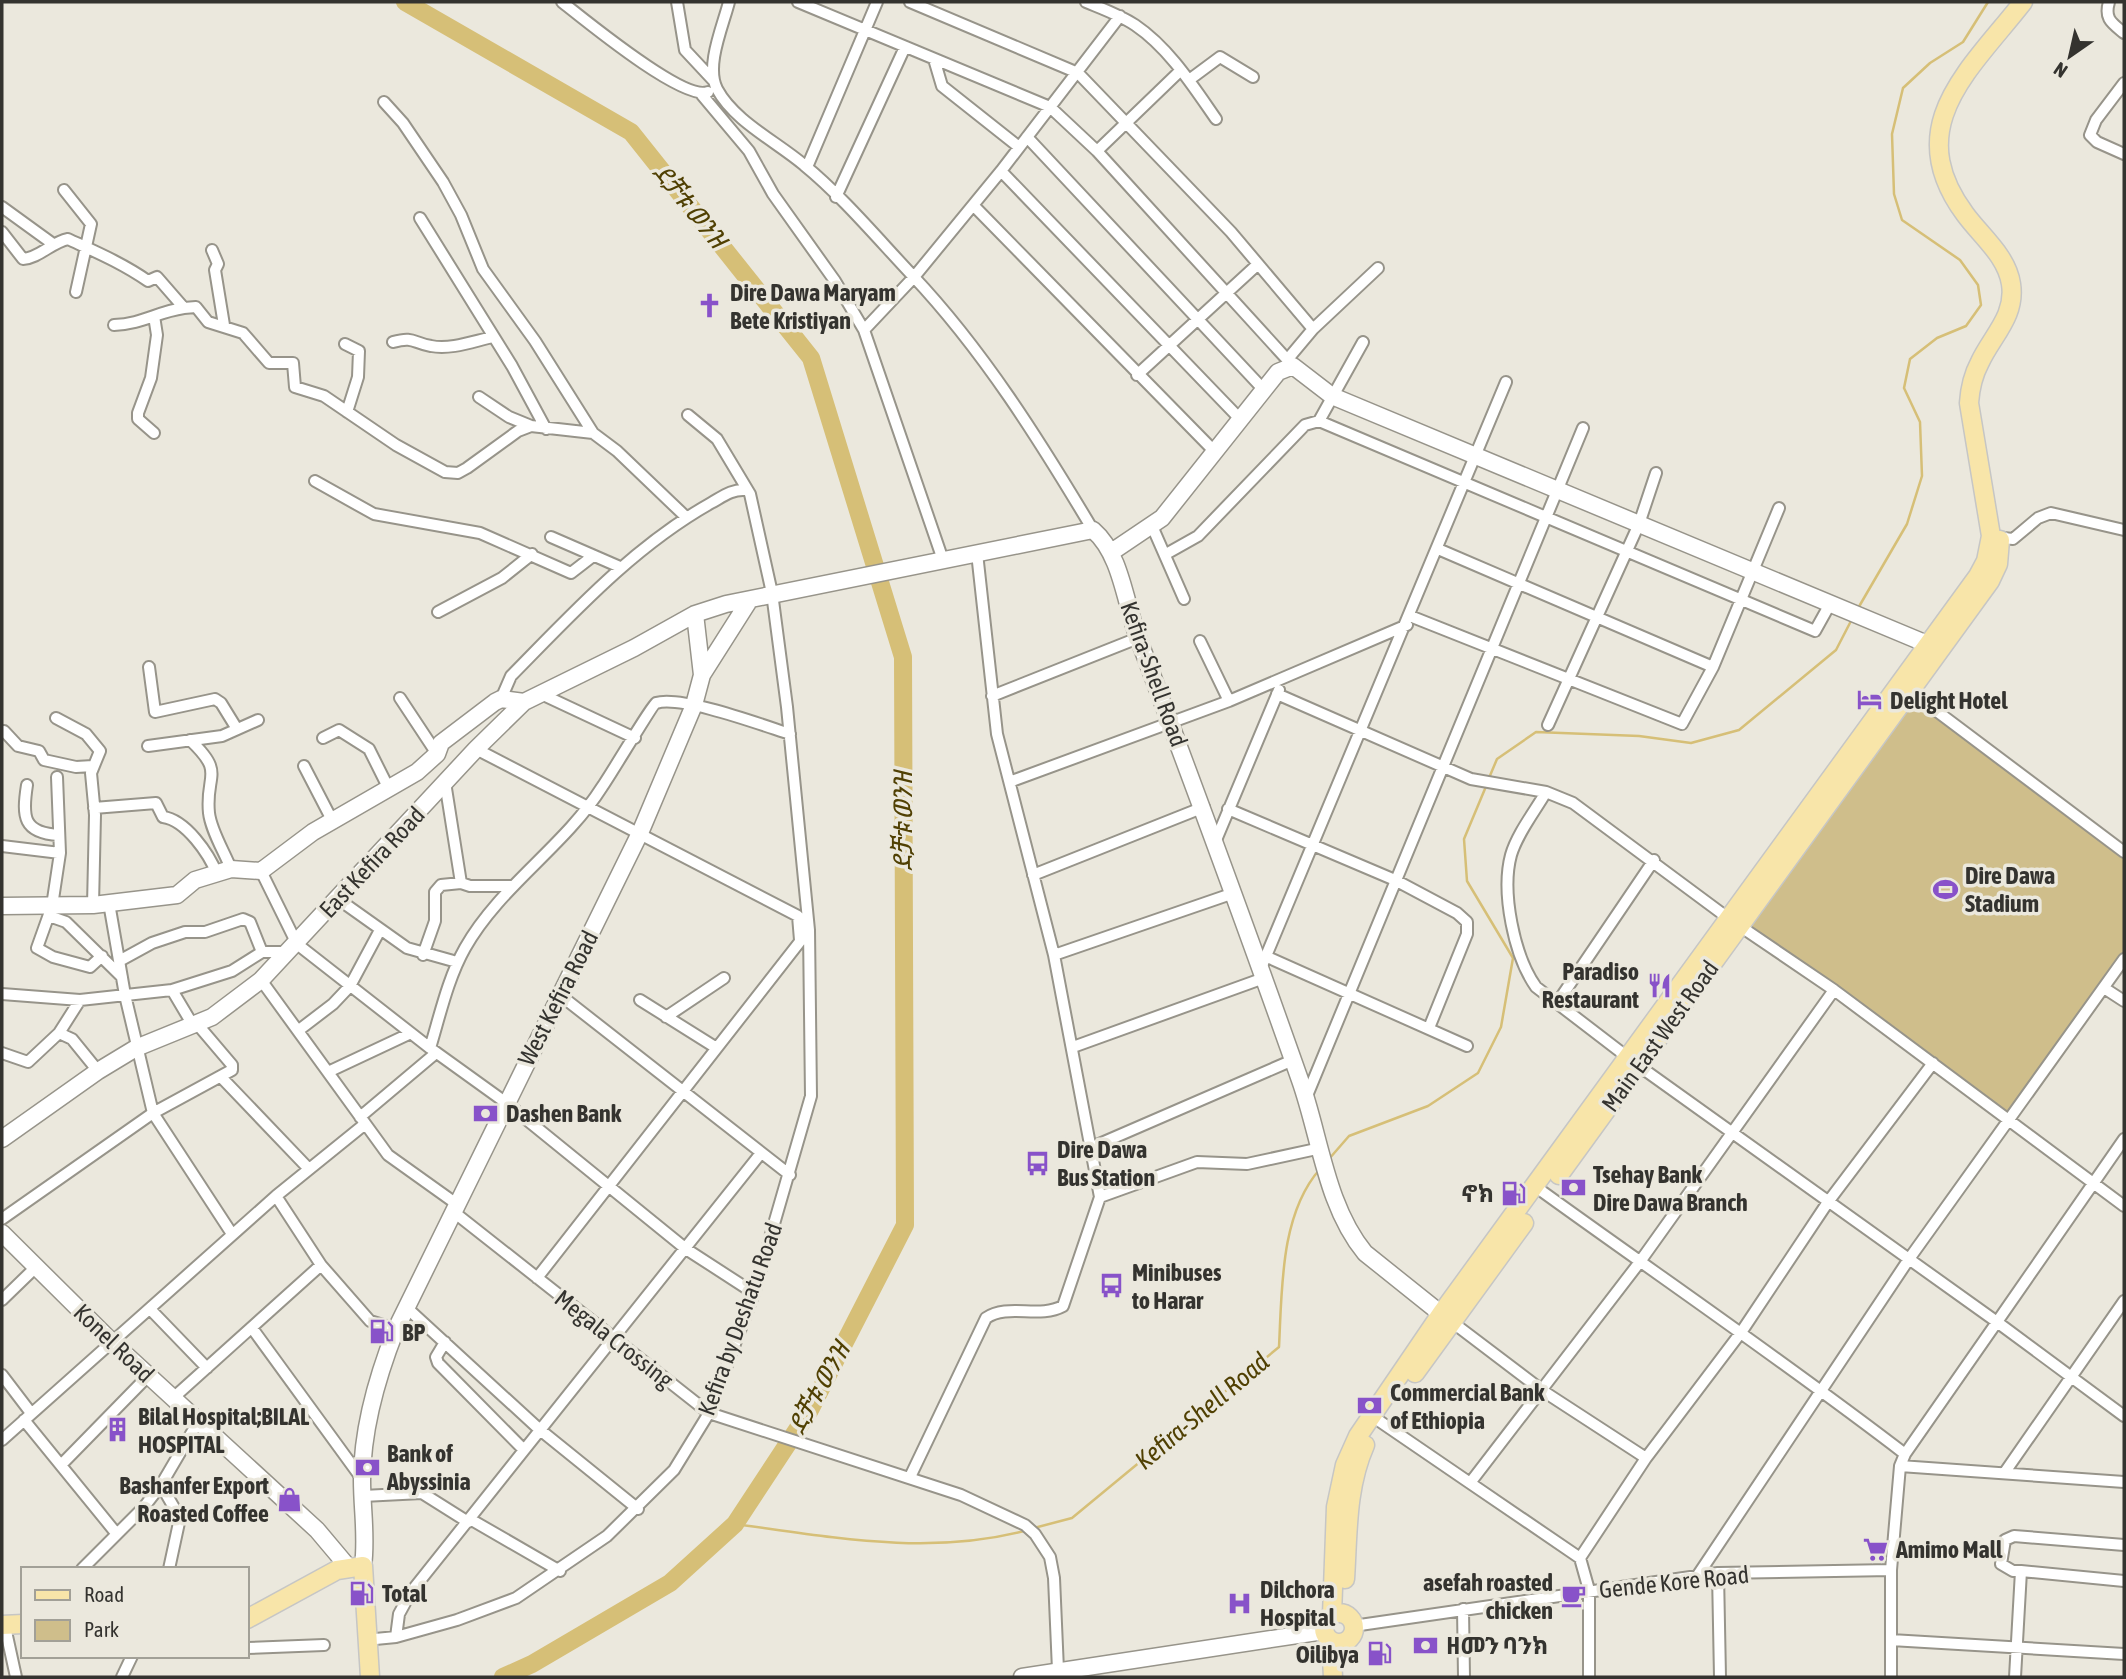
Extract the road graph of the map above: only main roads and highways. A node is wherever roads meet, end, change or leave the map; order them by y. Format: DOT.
graph roads {
  1 [pos="2023,2"];
  2 [pos="1110,549"];
  3 [pos="749,601"];
  4 [pos="695,614"];
  5 [pos="1932,648"];
  6 [pos="702,675"];
  7 [pos="524,702"];
  8 [pos="2,906"];
  9 [pos="2,1139"];
  10 [pos="2,1233"];
  11 [pos="1446,1318"];
  12 [pos="356,1567"];
  13 [pos="248,1618"];
  14 [pos="1337,1628"];
  15 [pos="370,1677"];
  16 [pos="1021,1677"];
  17 [pos="1332,1677"];
  18 [pos="1343,1677"];
  1 -- 5 [label="main road, Main East West Road"];
  2 -- 3 [label="main road, Kefira-Shell Road"];
  2 -- 5 [label="main road"];
  2 -- 11 [label="main road, Kefira-Shell Road"];
  3 -- 4 [label="main road, East Kefira Road"];
  3 -- 6 [label="main road, West Kefira Road"];
  4 -- 6 [label="main road"];
  4 -- 7 [label="main road, East Kefira Road"];
  5 -- 11 [label="main road, Main East West Road"];
  6 -- 12 [label="main road, West Kefira Road"];
  7 -- 8 [label="main road"];
  7 -- 9 [label="main road, East Kefira Road"];
  10 -- 12 [label="main road, Konel Road"];
  11 -- 14 [label="main road, Main East West Road"];
  12 -- 13 [label="main road"];
  12 -- 15 [label="main road"];
  14 -- 16 [label="main road"];
  14 -- 17 [label="main road, Main East West Road"];
  14 -- 18 [label="main road, Main East West Road"];
}
